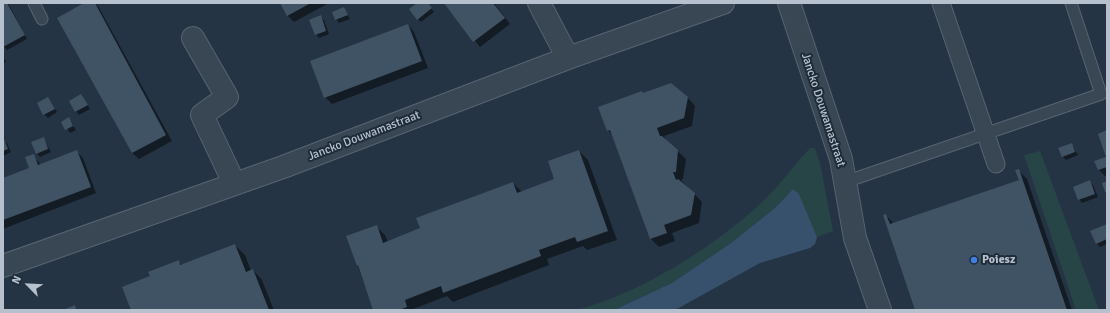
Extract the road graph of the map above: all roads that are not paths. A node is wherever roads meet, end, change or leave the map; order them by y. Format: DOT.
graph roads {
  1 [pos="34,3"];
  2 [pos="539,3"];
  3 [pos="723,3"];
  4 [pos="789,3"];
  5 [pos="941,3"];
  6 [pos="1071,3"];
  7 [pos="42,19"];
  8 [pos="193,38"];
  9 [pos="568,58"];
  10 [pos="986,134"];
  11 [pos="996,164"];
  12 [pos="845,182"];
  13 [pos="234,183"];
  14 [pos="3,266"];
  15 [pos="880,310"];
  1 -- 7 [label="lane"];
  2 -- 9 [label="street"];
  3 -- 9 [label="street, Jancko Douwamastraat"];
  4 -- 12 [label="street, Jancko Douwamastraat"];
  5 -- 10 [label="street"];
  6 -- 10 [label="lane"];
  8 -- 13 [label="street"];
  9 -- 13 [label="street, Jancko Douwamastraat"];
  10 -- 11 [label="street"];
  10 -- 12 [label="lane"];
  12 -- 15 [label="street, Jancko Douwamastraat"];
  13 -- 14 [label="street, Jancko Douwamastraat"];
}
